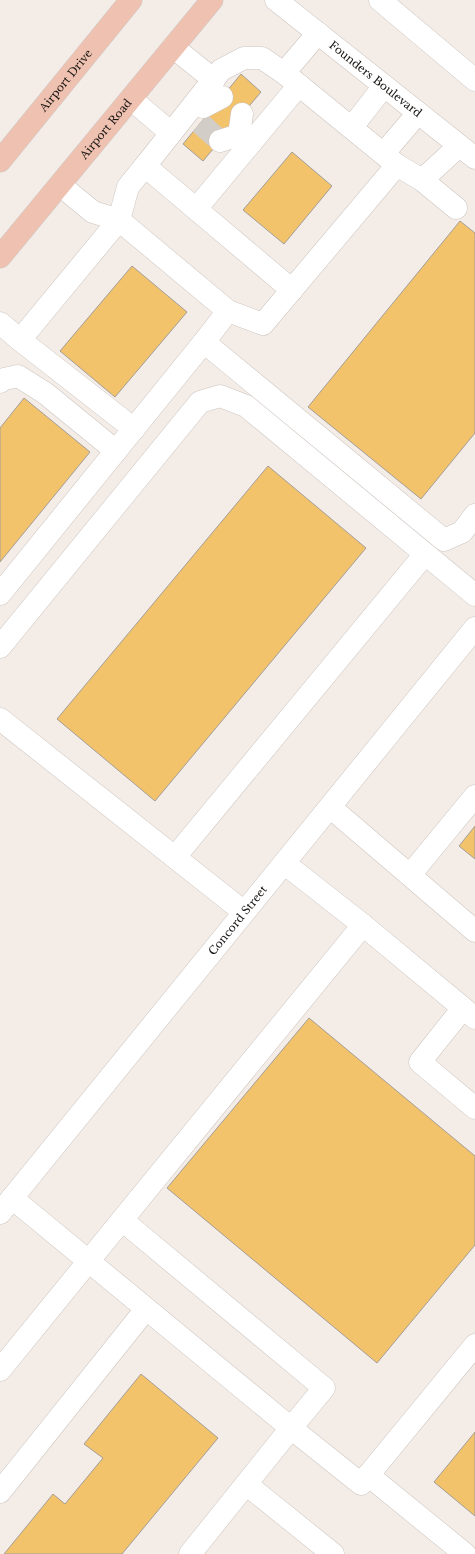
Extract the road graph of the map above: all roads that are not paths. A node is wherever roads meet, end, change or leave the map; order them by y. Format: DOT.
graph roads {
  1 [pos="131,0"];
  2 [pos="212,0"];
  3 [pos="276,0"];
  4 [pos="380,0"];
  5 [pos="318,33"];
  6 [pos="173,47"];
  7 [pos="292,79"];
  8 [pos="475,80"];
  9 [pos="384,86"];
  10 [pos="218,88"];
  11 [pos="131,99"];
  12 [pos="418,113"];
  13 [pos="352,127"];
  14 [pos="171,133"];
  15 [pos="467,152"];
  16 [pos="391,159"];
  17 [pos="0,161"];
  18 [pos="145,166"];
  19 [pos="422,180"];
  20 [pos="60,185"];
  21 [pos="456,208"];
  22 [pos="196,209"];
  23 [pos="119,220"];
  24 [pos="0,257"];
  25 [pos="292,290"];
  26 [pos="228,311"];
  27 [pos="0,323"];
  28 [pos="20,340"];
  29 [pos="204,342"];
  30 [pos="0,382"];
  31 [pos="134,429"];
  32 [pos="116,450"];
  33 [pos="471,530"];
  34 [pos="425,554"];
  35 [pos="0,594"];
  36 [pos="475,595"];
  37 [pos="475,628"];
  38 [pos="0,647"];
  39 [pos="0,719"];
  40 [pos="475,796"];
  41 [pos="330,807"];
  42 [pos="175,857"];
  43 [pos="284,863"];
  44 [pos="410,875"];
  45 [pos="244,912"];
  46 [pos="363,925"];
  47 [pos="475,931"];
  48 [pos="469,1013"];
  49 [pos="475,1108"];
  50 [pos="6,1206"];
  51 [pos="122,1220"];
  52 [pos="88,1261"];
  53 [pos="146,1309"];
  54 [pos="475,1345"];
  55 [pos="0,1370"];
  56 [pos="291,1428"];
  57 [pos="368,1476"];
  58 [pos="246,1484"];
  59 [pos="0,1492"];
  60 [pos="190,1554"];
  61 [pos="333,1554"];
  62 [pos="465,1554"];
  1 -- 17 [label="main road, Airport Drive"];
  2 -- 6 [label="main road, Airport Road"];
  3 -- 5 [label="street, Founders Boulevard"];
  4 -- 8 [label="street"];
  5 -- 7 [label="street"];
  5 -- 9 [label="street, Founders Boulevard"];
  6 -- 10 [label="street"];
  6 -- 11 [label="main road, Airport Road"];
  7 -- 10 [label="street"];
  7 -- 13 [label="street"];
  7 -- 22 [label="street"];
  9 -- 12 [label="street, Founders Boulevard"];
  9 -- 13 [label="street"];
  10 -- 14 [label="street"];
  11 -- 14 [label="street"];
  11 -- 20 [label="main road, Airport Road"];
  12 -- 15 [label="street, Founders Boulevard"];
  12 -- 16 [label="street"];
  13 -- 16 [label="street"];
  14 -- 18 [label="street"];
  15 -- 19 [label="street"];
  16 -- 19 [label="street"];
  16 -- 25 [label="street"];
  18 -- 22 [label="street"];
  18 -- 23 [label="street"];
  19 -- 21 [label="street"];
  20 -- 23 [label="street"];
  20 -- 24 [label="main road, Airport Road"];
  22 -- 25 [label="street"];
  23 -- 26 [label="street"];
  23 -- 28 [label="street"];
  25 -- 26 [label="street"];
  26 -- 29 [label="street"];
  27 -- 28 [label="street"];
  28 -- 31 [label="street"];
  29 -- 31 [label="street"];
  29 -- 33 [label="street"];
  30 -- 32 [label="street"];
  31 -- 32 [label="street"];
  32 -- 35 [label="street"];
  34 -- 36 [label="street"];
  34 -- 38 [label="street"];
  34 -- 42 [label="street"];
  37 -- 41 [label="street, Concord Street"];
  39 -- 42 [label="street"];
  40 -- 44 [label="street"];
  41 -- 43 [label="street, Concord Street"];
  41 -- 44 [label="street"];
  42 -- 45 [label="street"];
  43 -- 45 [label="street, Concord Street"];
  43 -- 46 [label="street"];
  44 -- 47 [label="street"];
  45 -- 50 [label="street, Concord Street"];
  46 -- 48 [label="street"];
  46 -- 51 [label="street"];
  48 -- 49 [label="street"];
  50 -- 52 [label="street"];
  51 -- 52 [label="street"];
  51 -- 56 [label="street"];
  52 -- 53 [label="street"];
  52 -- 55 [label="street"];
  53 -- 56 [label="street"];
  53 -- 59 [label="street"];
  54 -- 57 [label="street"];
  56 -- 57 [label="street"];
  56 -- 58 [label="street"];
  57 -- 62 [label="street"];
  58 -- 60 [label="street"];
  58 -- 61 [label="street"];
}
